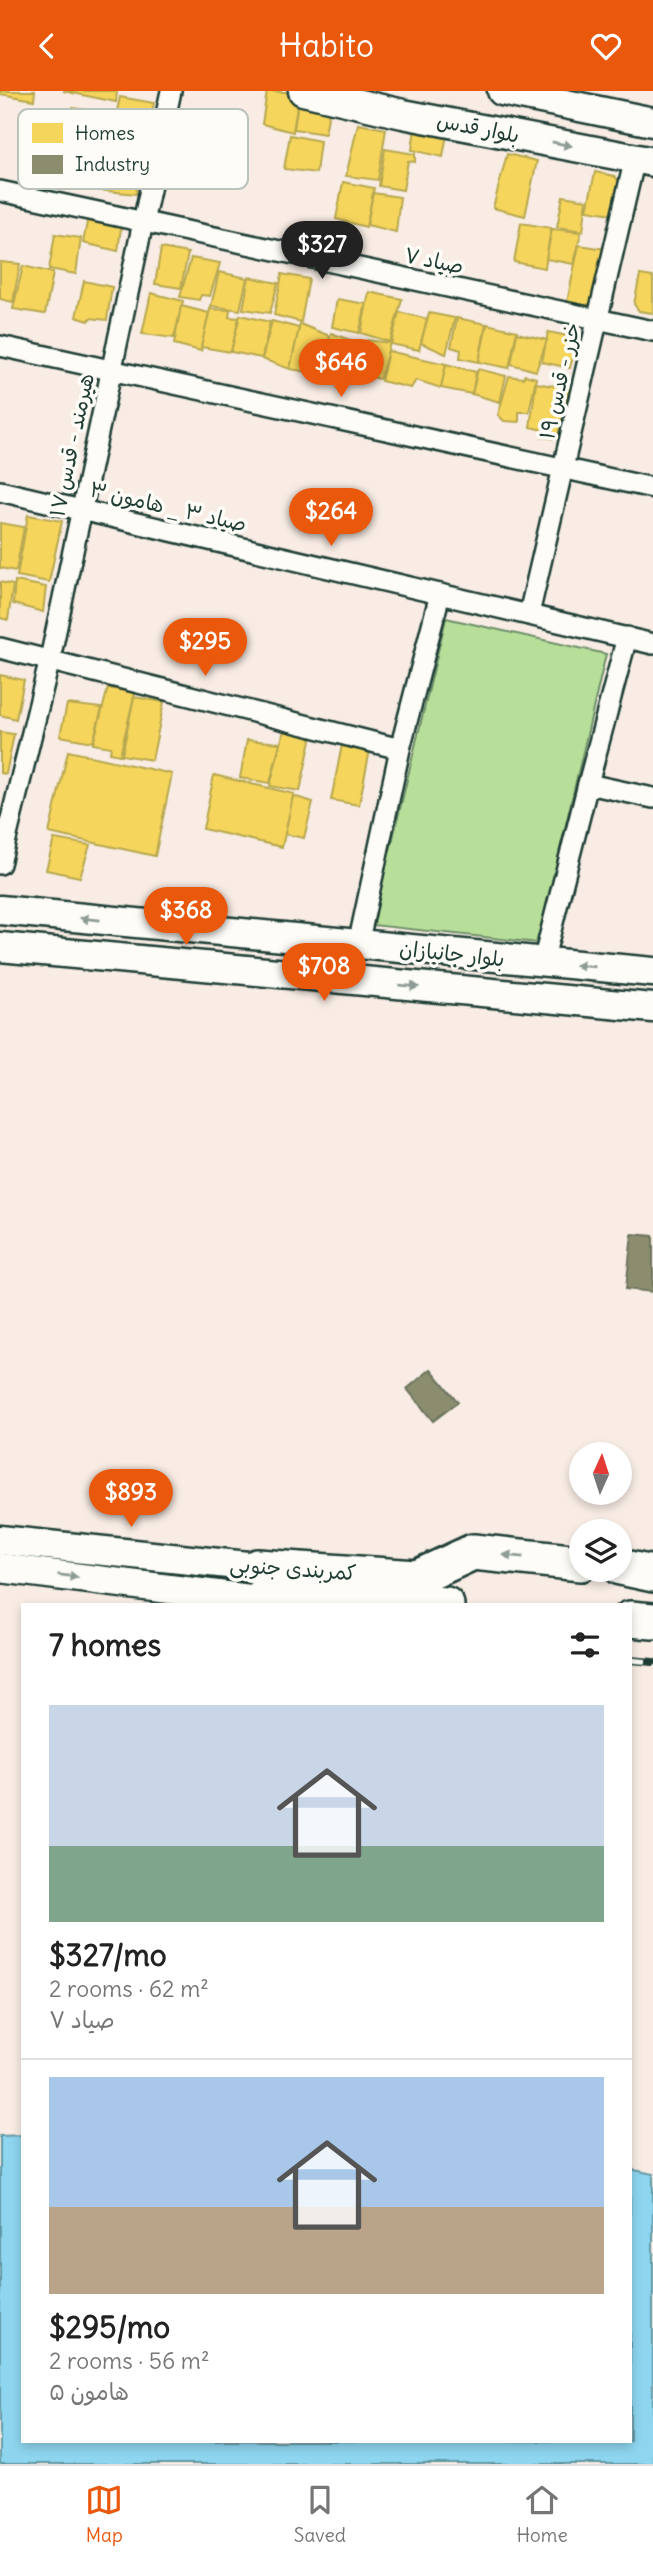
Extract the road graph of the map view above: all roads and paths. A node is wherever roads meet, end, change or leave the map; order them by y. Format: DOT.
graph roads {
  1 [pos="171,91"];
  2 [pos="303,91"];
  3 [pos="502,91"];
  4 [pos="167,109"];
  5 [pos="653,122"];
  6 [pos="644,160"];
  7 [pos="150,189"];
  8 [pos="0,191"];
  9 [pos="143,223"];
  10 [pos="597,319"];
  11 [pos="653,331"];
  12 [pos="0,346"];
  13 [pos="111,370"];
  14 [pos="563,468"];
  15 [pos="653,488"];
  16 [pos="0,491"];
  17 [pos="82,510"];
  18 [pos="440,594"];
  19 [pos="529,614"];
  20 [pos="626,638"];
  21 [pos="653,644"];
  22 [pos="0,648"];
  23 [pos="50,659"];
  24 [pos="400,749"];
  25 [pos="588,784"];
  26 [pos="653,798"];
  27 [pos="7,805"];
  28 [pos="0,864"];
  29 [pos="0,910"];
  30 [pos="212,930"];
  31 [pos="358,945"];
  32 [pos="0,947"];
  33 [pos="542,963"];
  34 [pos="208,968"];
  35 [pos="653,972"];
  36 [pos="653,1008"];
  37 [pos="0,1539"];
  38 [pos="34,1543"];
  39 [pos="191,1560"];
  40 [pos="569,1562"];
  41 [pos="0,1568"];
  42 [pos="31,1571"];
  43 [pos="258,1584"];
  44 [pos="336,1585"];
  45 [pos="187,1592"];
  46 [pos="435,1603"];
  47 [pos="632,1619"];
  48 [pos="653,1621"];
  1 -- 4 [label="street, هیرمند - قدس ۱۷"];
  2 -- 6 [label="street, بلوار قدس, one-way"];
  3 -- 5 [label="street, بلوار قدس"];
  6 -- 10 [label="street, خزر - قدس ۱۹"];
  7 -- 9 [label="street, هیرمند - قدس ۱۷"];
  8 -- 9 [label="street, صیاد ۷"];
  9 -- 10 [label="street, صیاد ۷"];
  9 -- 13 [label="street, هیرمند - قدس ۱۷"];
  10 -- 11 [label="street, صیاد ۷"];
  10 -- 14 [label="street, خزر - قدس ۱۹"];
  12 -- 13 [label="street"];
  13 -- 14 [label="street"];
  13 -- 17 [label="street, هیرمند - قدس ۱۷"];
  14 -- 15 [label="street"];
  14 -- 19 [label="street, خزر - قدس ۱۹"];
  16 -- 17 [label="street, صیاد ۳ _ هامون ۳"];
  17 -- 18 [label="street, صیاد ۳ _ هامون ۳"];
  17 -- 23 [label="street, هیرمند - قدس ۱۷"];
  18 -- 19 [label="street, صیاد ۳ _ هامون ۳"];
  18 -- 24 [label="street"];
  19 -- 20 [label="street, صیاد ۳ _ هامون ۳"];
  20 -- 21 [label="street, صیاد ۳ _ هامون ۳"];
  20 -- 25 [label="street"];
  22 -- 23 [label="street"];
  23 -- 24 [label="street"];
  23 -- 27 [label="street, هیرمند - قدس ۱۷"];
  24 -- 31 [label="street"];
  25 -- 26 [label="street"];
  25 -- 33 [label="street"];
  27 -- 28 [label="street, هیرمند - قدس ۱۷"];
  30 -- 29 [label="street, بلوار جانبازان, one-way"];
  30 -- 31 [label="street, بلوار جانبازان"];
  30 -- 34 [label="street"];
  31 -- 33 [label="street, بلوار جانبازان"];
  32 -- 34 [label="street, بلوار جانبازان"];
  35 -- 33 [label="street, بلوار جانبازان, one-way"];
  34 -- 36 [label="street, بلوار جانبازان, one-way"];
  37 -- 38 [label="street, کمربندی جنوبی"];
  38 -- 39 [label="street, کمربندی جنوبی"];
  38 -- 42 [label="street"];
  39 -- 43 [label="street, کمربندی جنوبی"];
  39 -- 45 [label="street"];
  40 -- 44 [label="highway, کمربندی جنوبی, one-way"];
  41 -- 42 [label="street, کمربندی جنوبی"];
  42 -- 45 [label="street, کمربندی جنوبی, one-way"];
  43 -- 44 [label="highway, کمربندی جنوبی"];
  43 -- 45 [label="street, کمربندی جنوبی"];
  44 -- 46 [label="highway, کمربندی جنوبی"];
  47 -- 48 [label="highway"];
}
